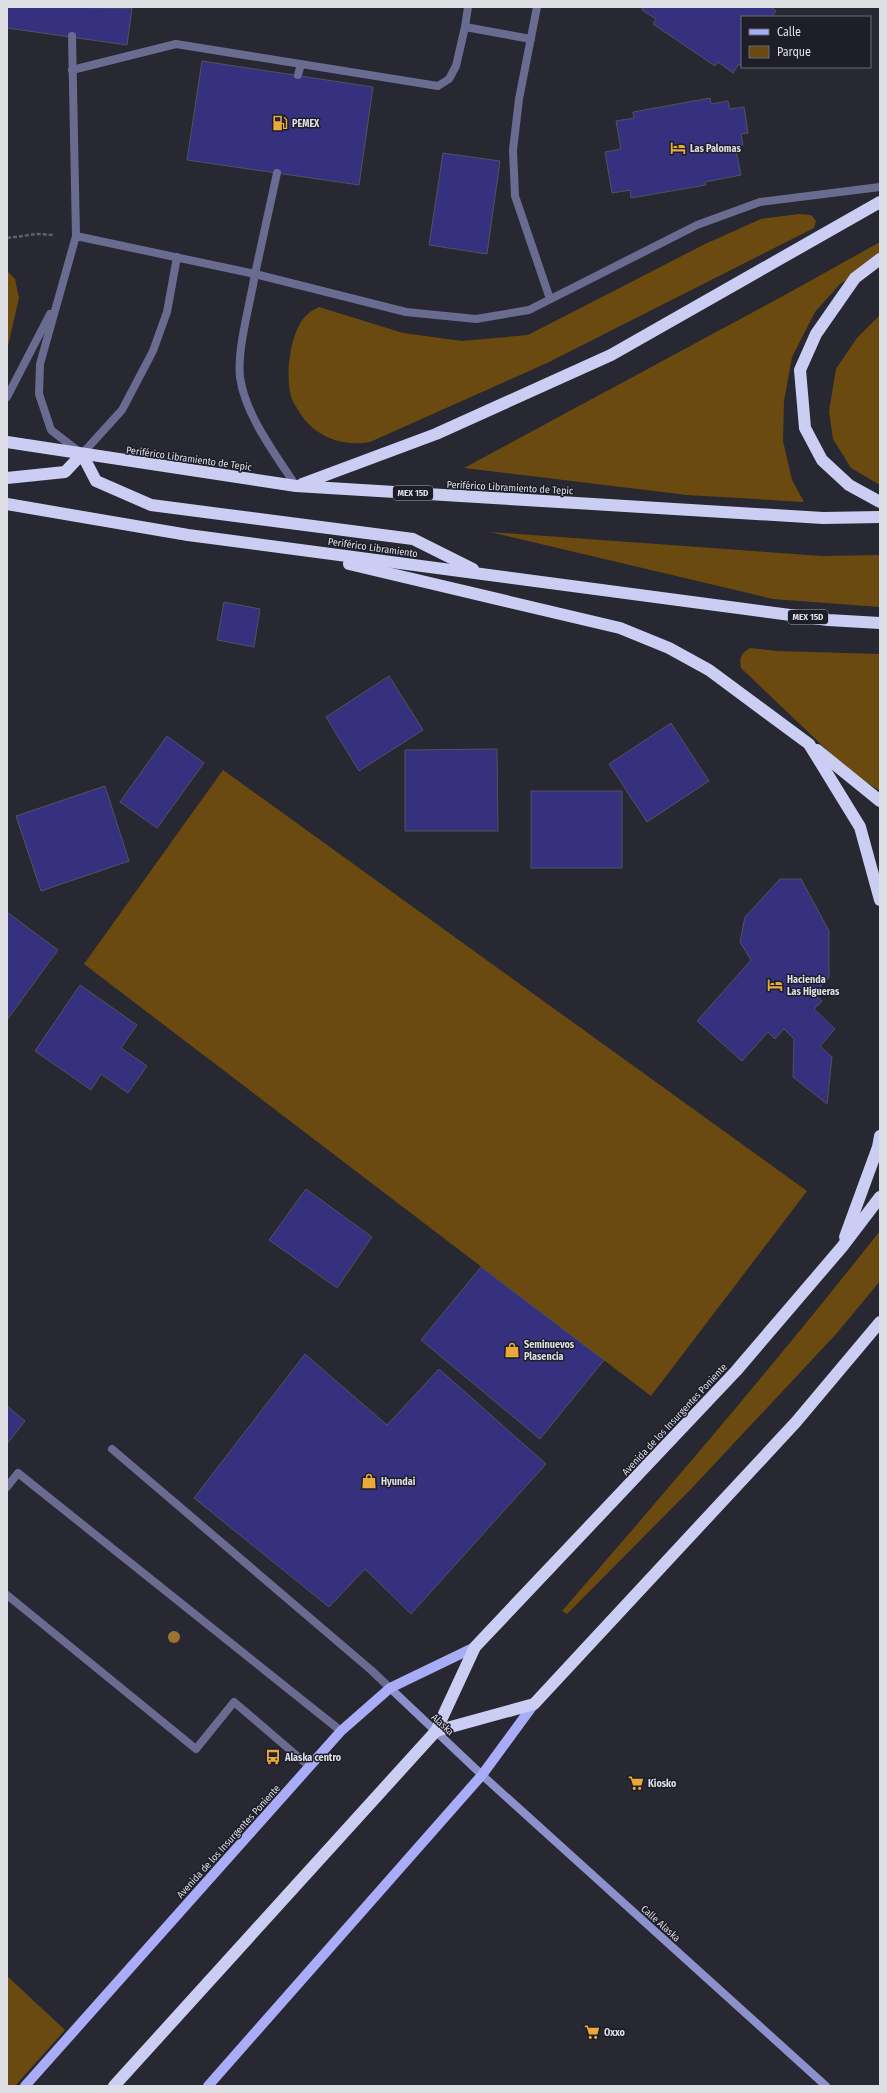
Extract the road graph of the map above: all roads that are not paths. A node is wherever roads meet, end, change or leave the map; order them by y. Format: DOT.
graph roads {
  1 [pos="468,7"];
  2 [pos="537,7"];
  3 [pos="465,27"];
  4 [pos="72,36"];
  5 [pos="531,39"];
  6 [pos="301,64"];
  7 [pos="72,70"];
  8 [pos="298,75"];
  9 [pos="277,173"];
  10 [pos="880,187"];
  11 [pos="880,202"];
  12 [pos="76,236"];
  13 [pos="177,258"];
  14 [pos="880,259"];
  15 [pos="255,274"];
  16 [pos="58,297"];
  17 [pos="550,299"];
  18 [pos="7,397"];
  19 [pos="7,442"];
  20 [pos="82,454"];
  21 [pos="7,478"];
  22 [pos="296,486"];
  23 [pos="880,502"];
  24 [pos="7,504"];
  25 [pos="880,518"];
  26 [pos="204,537"];
  27 [pos="482,574"];
  28 [pos="880,623"];
  29 [pos="809,744"];
  30 [pos="880,801"];
  31 [pos="880,900"];
  32 [pos="880,1136"];
  33 [pos="880,1197"];
  34 [pos="842,1247"];
  35 [pos="880,1322"];
  36 [pos="112,1449"];
  37 [pos="7,1487"];
  38 [pos="7,1595"];
  39 [pos="475,1647"];
  40 [pos="390,1688"];
  41 [pos="534,1704"];
  42 [pos="341,1731"];
  43 [pos="436,1732"];
  44 [pos="310,1767"];
  45 [pos="482,1775"];
  46 [pos="25,2086"];
  47 [pos="114,2086"];
  48 [pos="208,2086"];
  49 [pos="826,2086"];
  1 -- 3 [label="street"];
  2 -- 5 [label="street"];
  3 -- 5 [label="street"];
  3 -- 6 [label="street"];
  4 -- 7 [label="street"];
  5 -- 17 [label="street"];
  6 -- 7 [label="street"];
  6 -- 8 [label="street"];
  7 -- 12 [label="street"];
  9 -- 15 [label="street"];
  10 -- 17 [label="street"];
  11 -- 22 [label="highway"];
  12 -- 13 [label="street"];
  12 -- 16 [label="street"];
  13 -- 15 [label="street"];
  13 -- 20 [label="street"];
  14 -- 23 [label="highway"];
  15 -- 17 [label="street"];
  15 -- 22 [label="street"];
  16 -- 18 [label="street"];
  16 -- 20 [label="street"];
  19 -- 20 [label="highway, Periférico Libramiento de Tepic / MEX 15D"];
  20 -- 21 [label="highway"];
  20 -- 22 [label="highway, Periférico Libramiento de Tepic / MEX 15D"];
  20 -- 27 [label="highway"];
  22 -- 25 [label="highway, Periférico Libramiento de Tepic / MEX 15D"];
  24 -- 26 [label="highway, Periférico Libramiento / MEX 15D"];
  26 -- 27 [label="highway, Periférico Libramiento / MEX 15D"];
  26 -- 29 [label="highway"];
  27 -- 28 [label="highway, Periférico Libramiento / MEX 15D"];
  29 -- 30 [label="highway"];
  29 -- 31 [label="highway"];
  32 -- 34 [label="highway"];
  33 -- 34 [label="highway, Avenida de los Insurgentes Poniente"];
  34 -- 39 [label="highway, Avenida de los Insurgentes Poniente"];
  35 -- 41 [label="highway"];
  36 -- 40 [label="street"];
  37 -- 42 [label="street"];
  38 -- 44 [label="street"];
  39 -- 40 [label="main road, Avenida de los Insurgentes Poniente"];
  39 -- 43 [label="highway, Avenida de los Insurgentes Poniente"];
  40 -- 42 [label="main road, Avenida de los Insurgentes Poniente"];
  40 -- 43 [label="street, Alaska"];
  41 -- 43 [label="highway"];
  41 -- 45 [label="main road"];
  42 -- 44 [label="main road, Avenida de los Insurgentes Poniente"];
  43 -- 45 [label="street, Alaska"];
  43 -- 47 [label="highway, Avenida de los Insurgentes Poniente"];
  44 -- 46 [label="main road, Avenida de los Insurgentes Poniente"];
  45 -- 48 [label="main road"];
  45 -- 49 [label="street, Calle Alaska"];
}
